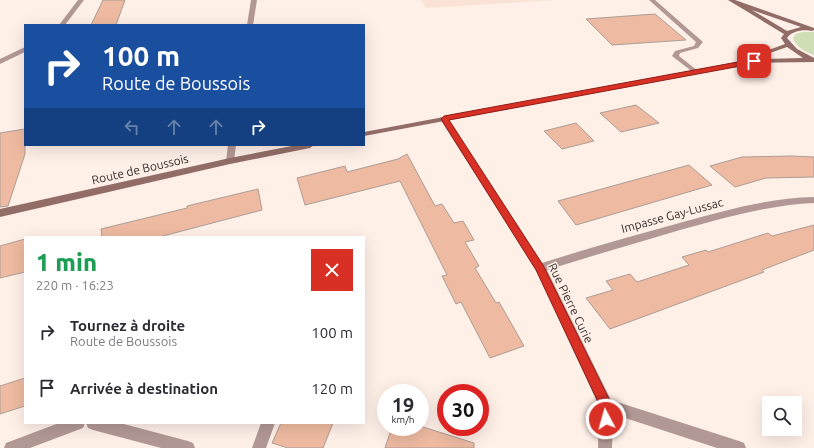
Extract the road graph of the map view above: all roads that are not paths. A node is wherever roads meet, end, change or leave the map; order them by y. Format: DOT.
graph roads {
  1 [pos="81,0"];
  2 [pos="254,0"];
  3 [pos="652,0"];
  4 [pos="731,0"];
  5 [pos="740,4"];
  6 [pos="63,24"];
  7 [pos="250,24"];
  8 [pos="813,29"];
  9 [pos="787,33"];
  10 [pos="788,45"];
  11 [pos="24,50"];
  12 [pos="813,60"];
  13 [pos="754,61"];
  14 [pos="0,62"];
  15 [pos="696,72"];
  16 [pos="444,119"];
  17 [pos="365,134"];
  18 [pos="232,146"];
  19 [pos="305,146"];
  20 [pos="230,161"];
  21 [pos="814,200"];
  22 [pos="0,213"];
  23 [pos="540,268"];
  24 [pos="606,405"];
  25 [pos="75,424"];
  26 [pos="97,424"];
  27 [pos="268,424"];
  28 [pos="11,448"];
  29 [pos="188,448"];
  30 [pos="259,448"];
  31 [pos="604,448"];
  32 [pos="738,448"];
  1 -- 6 [label="street"];
  2 -- 7 [label="street"];
  3 -- 15 [label="street"];
  4 -- 5 [label="street"];
  5 -- 8 [label="street"];
  5 -- 9 [label="street"];
  8 -- 9 [label="street"];
  9 -- 10 [label="street"];
  10 -- 12 [label="street"];
  10 -- 13 [label="street"];
  11 -- 14 [label="street"];
  12 -- 13 [label="street"];
  13 -- 15 [label="street"];
  15 -- 16 [label="street"];
  16 -- 17 [label="street"];
  16 -- 23 [label="street, Rue Pierre Curie"];
  18 -- 20 [label="street"];
  19 -- 20 [label="street, Route de Boussois"];
  20 -- 22 [label="street, Route de Boussois"];
  21 -- 23 [label="street, Impasse Gay-Lussac"];
  23 -- 24 [label="street, Rue Pierre Curie"];
  24 -- 31 [label="street, Rue Pierre Curie"];
  24 -- 32 [label="street"];
  25 -- 28 [label="street"];
  26 -- 29 [label="street"];
  27 -- 30 [label="street"];
}
